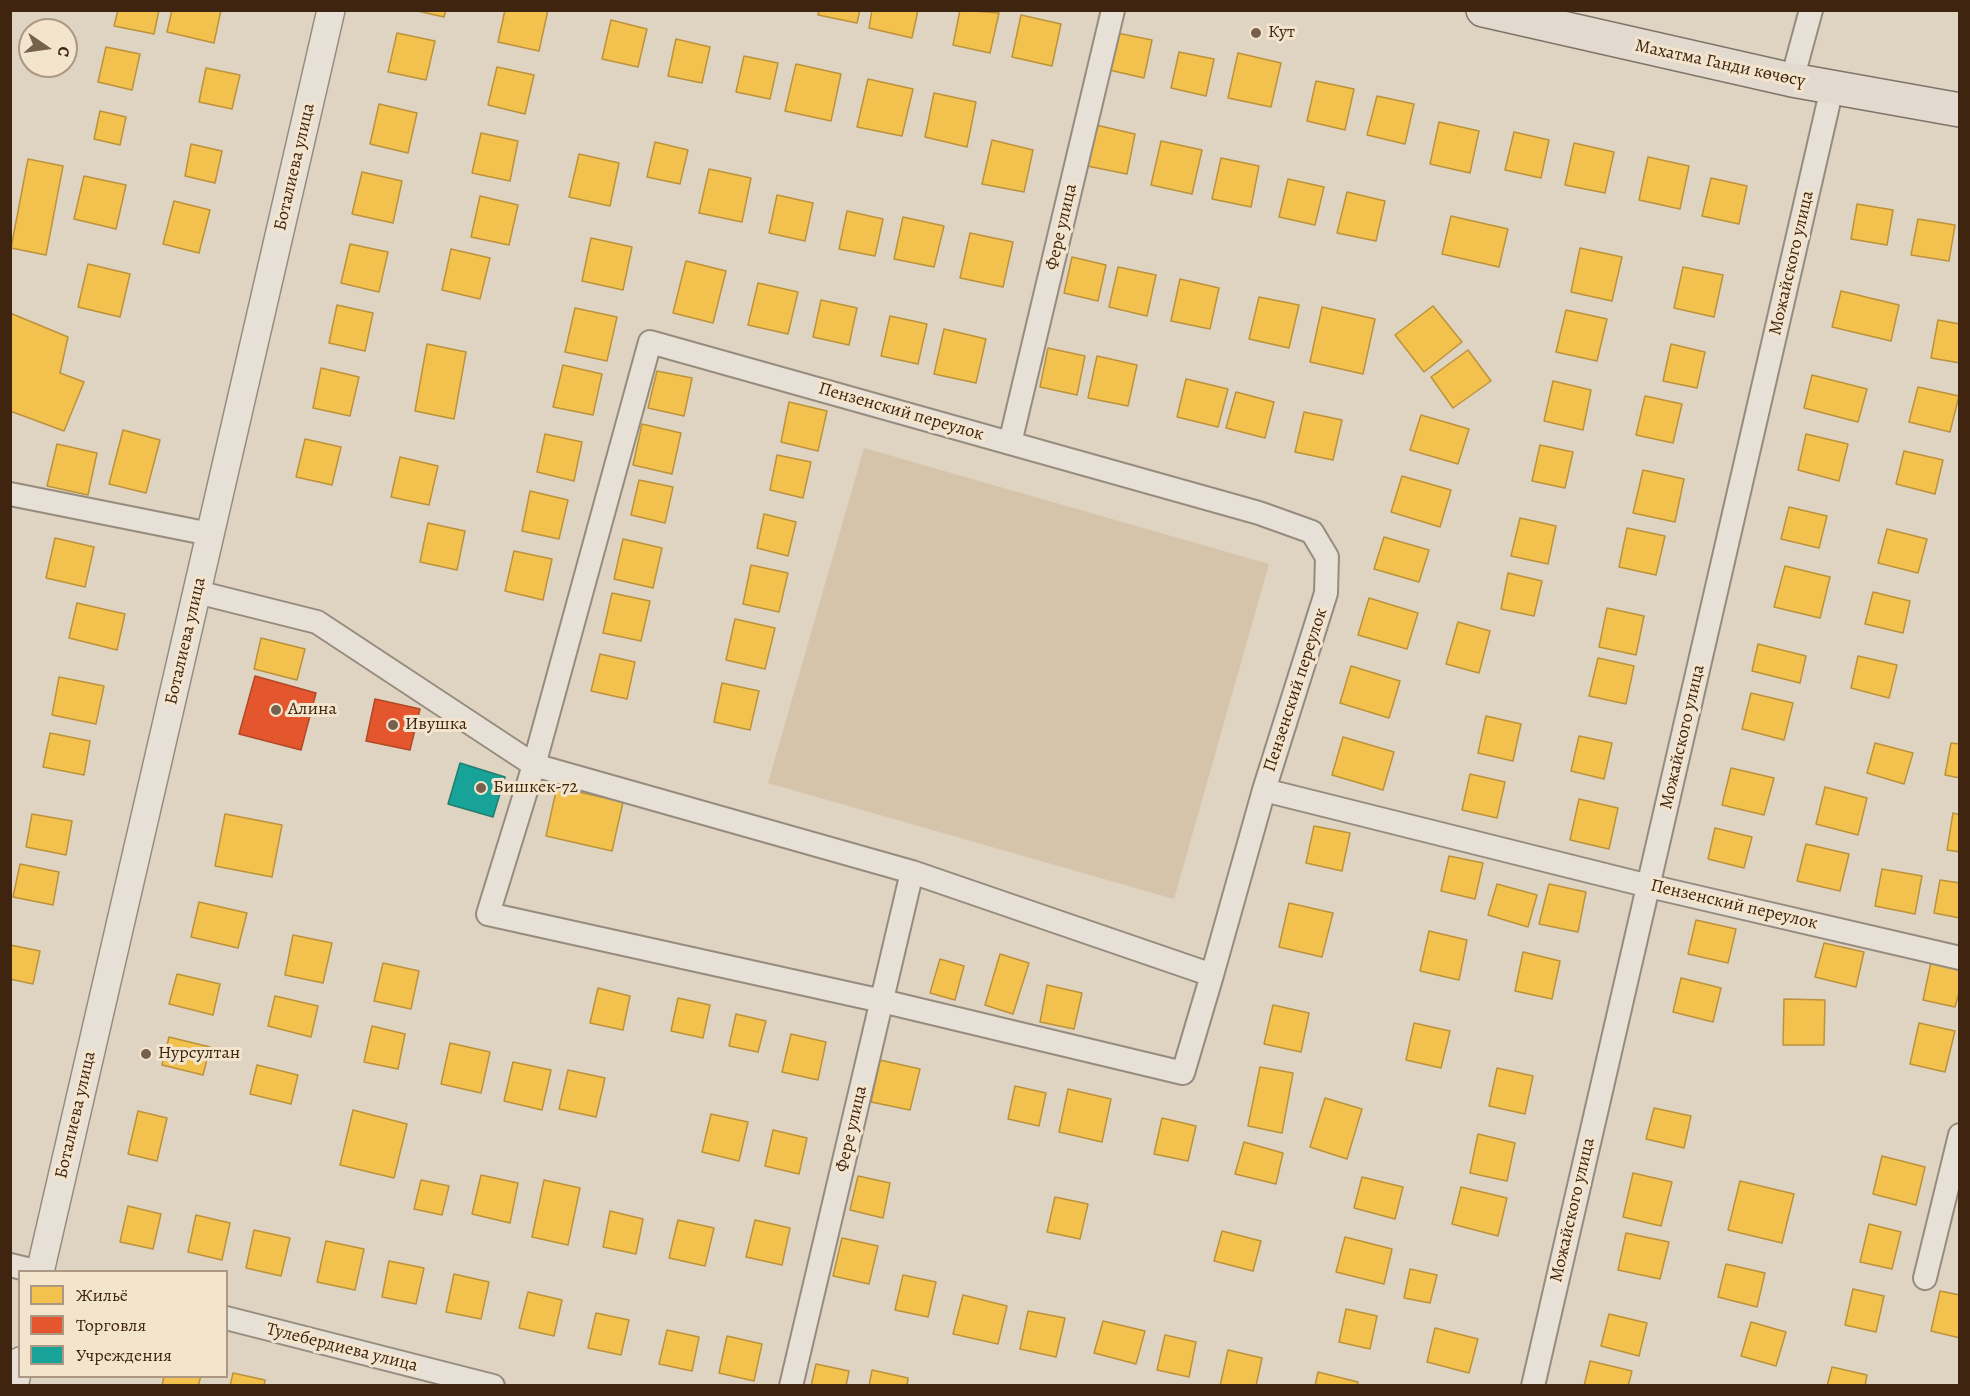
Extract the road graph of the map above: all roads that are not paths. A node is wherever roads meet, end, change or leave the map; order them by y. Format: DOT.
graph roads {
  1 [pos="331,10"];
  2 [pos="1113,10"];
  3 [pos="1483,10"];
  4 [pos="1811,10"];
  5 [pos="1792,80"];
  6 [pos="1832,88"];
  7 [pos="1959,110"];
  8 [pos="1010,443"];
  9 [pos="10,494"];
  10 [pos="210,534"];
  11 [pos="196,592"];
  12 [pos="534,765"];
  13 [pos="1264,790"];
  14 [pos="912,872"];
  15 [pos="1648,886"];
  16 [pos="1959,958"];
  17 [pos="1212,975"];
  18 [pos="882,1001"];
  19 [pos="1959,1135"];
  20 [pos="10,1264"];
  21 [pos="32,1270"];
  22 [pos="40,1270"];
  23 [pos="1925,1278"];
  24 [pos="228,1319"];
  25 [pos="18,1369"];
  26 [pos="14,1386"];
  27 [pos="493,1386"];
  28 [pos="791,1386"];
  29 [pos="1533,1386"];
  1 -- 10 [label="street, Боталиева улица"];
  2 -- 8 [label="street, Фере улица"];
  3 -- 5 [label="main road, Махатма Ганди көчөсү"];
  4 -- 5 [label="street"];
  5 -- 6 [label="main road, Махатма Ганди көчөсү"];
  6 -- 7 [label="main road, Махатма Ганди көчөсү"];
  6 -- 15 [label="street, Можайского улица"];
  8 -- 12 [label="street, Пензенский переулок"];
  8 -- 13 [label="street, Пензенский переулок"];
  9 -- 10 [label="street"];
  10 -- 11 [label="street, Боталиева улица"];
  11 -- 12 [label="street"];
  11 -- 22 [label="street, Боталиева улица"];
  12 -- 14 [label="street"];
  12 -- 18 [label="street"];
  13 -- 15 [label="street, Пензенский переулок"];
  13 -- 17 [label="street, Пензенский переулок"];
  14 -- 17 [label="street"];
  14 -- 18 [label="street, Фере улица"];
  15 -- 16 [label="street, Пензенский переулок"];
  15 -- 29 [label="street, Можайского улица"];
  17 -- 18 [label="street, Пензенский переулок"];
  18 -- 28 [label="street, Фере улица"];
  19 -- 23 [label="street"];
  20 -- 21 [label="street"];
  24 -- 27 [label="street, Тулебердиева улица"];
  25 -- 26 [label="street"];
}
